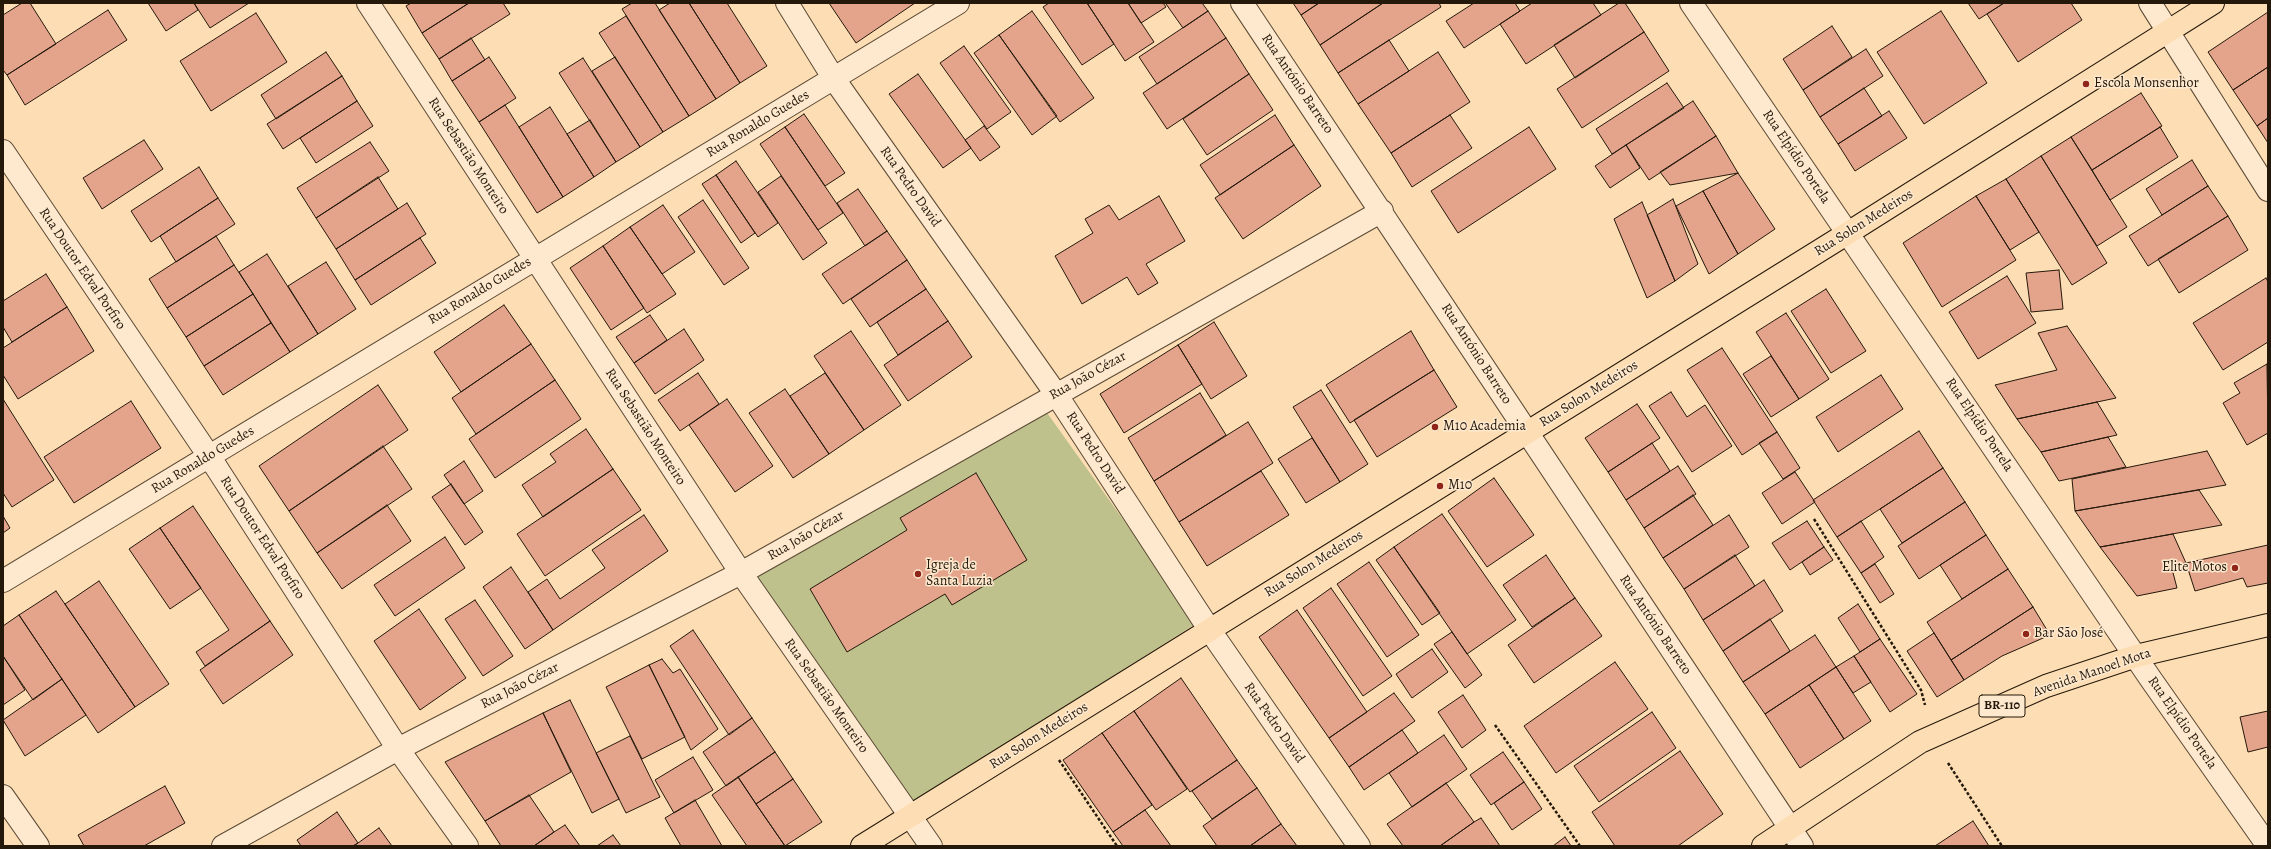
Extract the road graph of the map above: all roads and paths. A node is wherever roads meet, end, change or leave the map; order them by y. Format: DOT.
graph roads {
  1 [pos="368,3"];
  2 [pos="787,3"];
  3 [pos="958,3"];
  4 [pos="1242,3"];
  5 [pos="1691,3"];
  6 [pos="2150,3"];
  7 [pos="2213,3"];
  8 [pos="2169,32"];
  9 [pos="834,79"];
  10 [pos="3,151"];
  11 [pos="2268,190"];
  12 [pos="1382,211"];
  13 [pos="1848,233"];
  14 [pos="535,258"];
  15 [pos="1056,394"];
  16 [pos="1527,432"];
  17 [pos="209,456"];
  18 [pos="1814,519"];
  19 [pos="741,573"];
  20 [pos="3,581"];
  21 [pos="2268,625"];
  22 [pos="1209,629"];
  23 [pos="2136,656"];
  24 [pos="1921,690"];
  25 [pos="1494,725"];
  26 [pos="1042,734"];
  27 [pos="1932,737"];
  28 [pos="398,749"];
  29 [pos="3,796"];
  30 [pos="910,816"];
  31 [pos="1790,828"];
  32 [pos="38,846"];
  33 [pos="223,846"];
  34 [pos="467,846"];
  35 [pos="862,846"];
  36 [pos="931,846"];
  37 [pos="1117,846"];
  38 [pos="1359,846"];
  39 [pos="1580,846"];
  40 [pos="1762,846"];
  41 [pos="1802,846"];
  42 [pos="2002,846"];
  43 [pos="2268,846"];
  1 -- 14 [label="street, Rua Sebastião Monteiro"];
  2 -- 9 [label="street, Rua Pedro David"];
  3 -- 9 [label="street, Rua Ronaldo Guedes"];
  4 -- 12 [label="street, Rua António Barreto"];
  5 -- 13 [label="street, Rua Elpídio Portela"];
  6 -- 8 [label="street"];
  7 -- 8 [label="main road, Rua Solon Medeiros"];
  8 -- 11 [label="street"];
  8 -- 13 [label="main road, Rua Solon Medeiros"];
  9 -- 14 [label="street, Rua Ronaldo Guedes"];
  9 -- 15 [label="street, Rua Pedro David"];
  10 -- 17 [label="street, Rua Doutor Edval Porfiro"];
  12 -- 15 [label="street, Rua João Cézar"];
  12 -- 16 [label="street, Rua António Barreto"];
  13 -- 16 [label="main road, Rua Solon Medeiros"];
  13 -- 23 [label="street, Rua Elpídio Portela"];
  14 -- 17 [label="street, Rua Ronaldo Guedes"];
  14 -- 19 [label="street, Rua Sebastião Monteiro"];
  15 -- 19 [label="street, Rua João Cézar"];
  15 -- 22 [label="street, Rua Pedro David"];
  16 -- 22 [label="main road, Rua Solon Medeiros"];
  16 -- 31 [label="street, Rua António Barreto"];
  17 -- 20 [label="street, Rua Ronaldo Guedes"];
  17 -- 28 [label="street, Rua Doutor Edval Porfiro"];
  18 -- 24 [label="path"];
  19 -- 28 [label="street, Rua João Cézar"];
  19 -- 30 [label="street, Rua Sebastião Monteiro"];
  21 -- 23 [label="main road, Avenida Manoel Mota / BR-110"];
  22 -- 26 [label="main road, Rua Solon Medeiros"];
  22 -- 38 [label="street, Rua Pedro David"];
  23 -- 27 [label="main road, Avenida Manoel Mota / BR-110"];
  23 -- 43 [label="street, Rua Elpídio Portela"];
  25 -- 39 [label="path"];
  26 -- 30 [label="main road, Rua Solon Medeiros"];
  26 -- 37 [label="path"];
  27 -- 31 [label="main road, Avenida Manoel Mota / BR-110"];
  27 -- 42 [label="path"];
  28 -- 33 [label="street, Rua João Cézar"];
  28 -- 34 [label="street, Rua Doutor Edval Porfiro"];
  29 -- 32 [label="street"];
  30 -- 35 [label="main road, Rua Solon Medeiros"];
  30 -- 36 [label="street, Rua Sebastião Monteiro"];
  31 -- 40 [label="main road, Avenida Manoel Mota / BR-110"];
  31 -- 41 [label="street, Rua António Barreto"];
}
